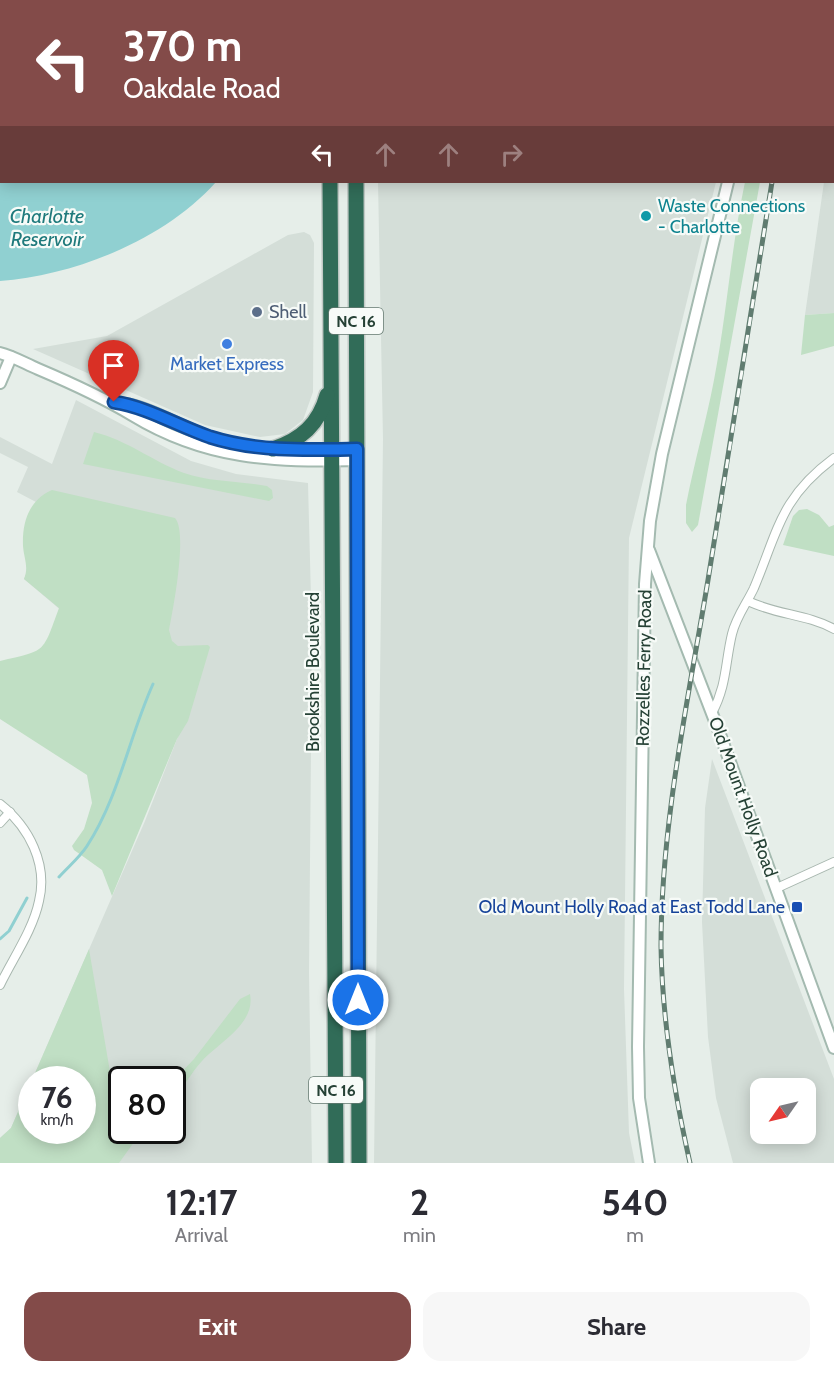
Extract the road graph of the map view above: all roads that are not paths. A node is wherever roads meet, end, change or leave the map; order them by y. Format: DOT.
graph roads {
  1 [pos="330,183"];
  2 [pos="356,183"];
  3 [pos="728,183"];
  4 [pos="4,354"];
  5 [pos="0,383"];
  6 [pos="331,383"];
  7 [pos="114,402"];
  8 [pos="273,449"];
  9 [pos="357,454"];
  10 [pos="331,455"];
  11 [pos="834,458"];
  12 [pos="648,547"];
  13 [pos="748,601"];
  14 [pos="834,629"];
  15 [pos="712,713"];
  16 [pos="0,804"];
  17 [pos="10,812"];
  18 [pos="0,823"];
  19 [pos="834,862"];
  20 [pos="777,888"];
  21 [pos="0,985"];
  22 [pos="830,1027"];
  23 [pos="834,1048"];
  24 [pos="336,1163"];
  25 [pos="359,1163"];
  26 [pos="649,1163"];
  1 -- 6 [label="highway, Brookshire Boulevard / NC 16"];
  2 -- 9 [label="highway, NC 16"];
  3 -- 12 [label="street, Rozzelles Ferry Road"];
  4 -- 5 [label="street"];
  4 -- 7 [label="street"];
  6 -- 8 [label="highway"];
  6 -- 10 [label="highway, Brookshire Boulevard / NC 16"];
  7 -- 8 [label="street"];
  7 -- 10 [label="street"];
  8 -- 10 [label="street"];
  9 -- 10 [label="street"];
  9 -- 25 [label="highway, NC 16"];
  10 -- 24 [label="highway, Brookshire Boulevard / NC 16"];
  11 -- 13 [label="street"];
  12 -- 15 [label="street, Old Mount Holly Road"];
  12 -- 26 [label="street, Rozzelles Ferry Road"];
  13 -- 14 [label="street"];
  13 -- 15 [label="street"];
  15 -- 20 [label="street, Old Mount Holly Road"];
  16 -- 17 [label="street"];
  17 -- 18 [label="street"];
  17 -- 21 [label="street"];
  19 -- 20 [label="street"];
  20 -- 22 [label="street, Old Mount Holly Road"];
  22 -- 23 [label="street, Old Mount Holly Road"];
}
